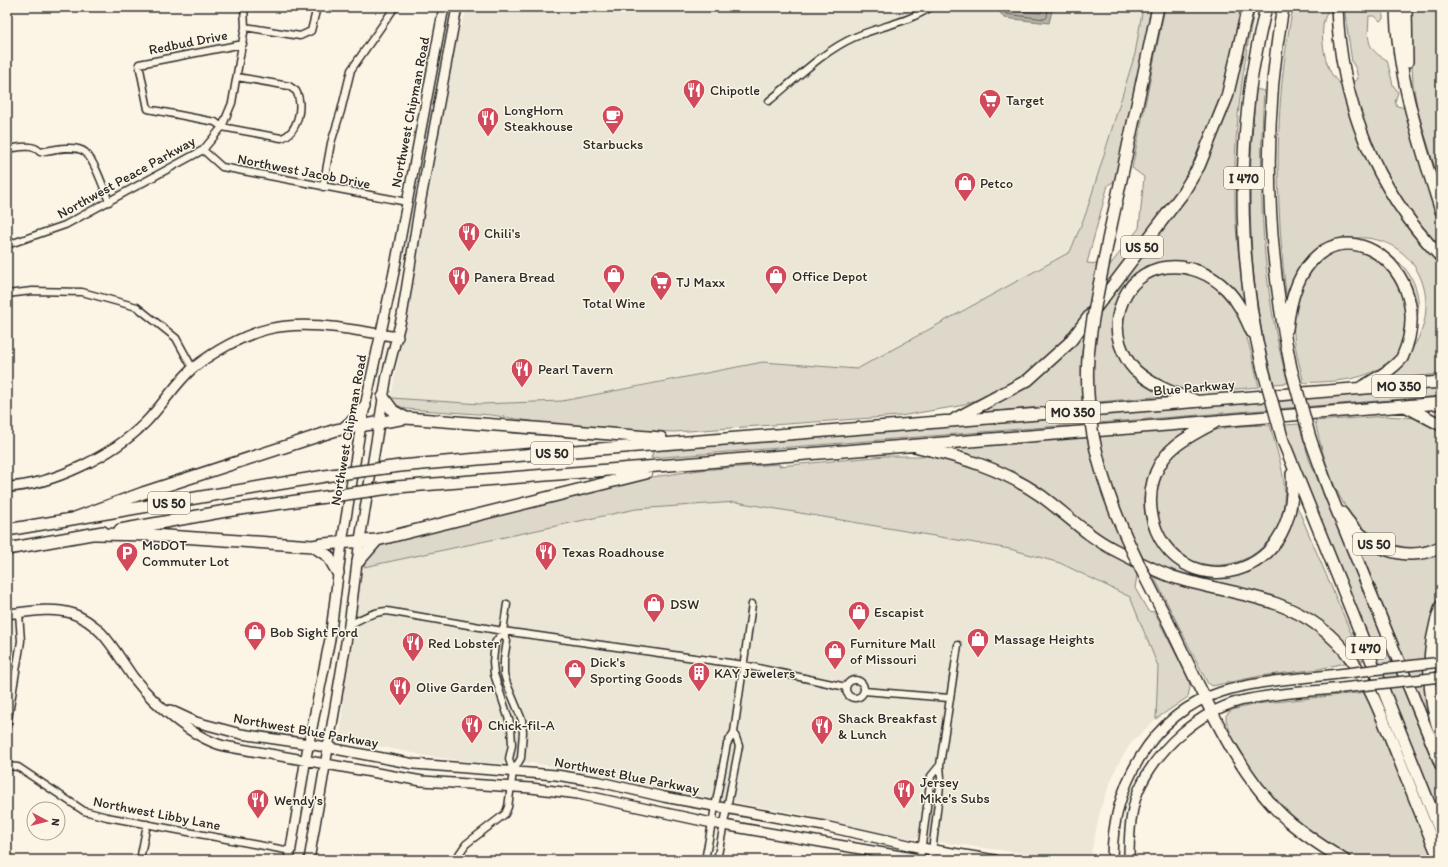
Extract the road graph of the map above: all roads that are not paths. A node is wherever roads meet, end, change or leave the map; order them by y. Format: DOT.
graph roads {
  1 [pos="244,7"];
  2 [pos="317,7"];
  3 [pos="395,7"];
  4 [pos="444,7"];
  5 [pos="457,7"];
  6 [pos="931,7"];
  7 [pos="1158,7"];
  8 [pos="1248,7"];
  9 [pos="1266,7"];
  10 [pos="1283,7"];
  11 [pos="1336,7"];
  12 [pos="1396,7"];
  13 [pos="1406,7"];
  14 [pos="245,27"];
  15 [pos="243,44"];
  16 [pos="237,77"];
  17 [pos="1408,97"];
  18 [pos="769,101"];
  19 [pos="222,127"];
  20 [pos="7,149"];
  21 [pos="203,150"];
  22 [pos="322,187"];
  23 [pos="109,202"];
  24 [pos="407,202"];
  25 [pos="1441,211"];
  26 [pos="416,228"];
  27 [pos="7,245"];
  28 [pos="1395,254"];
  29 [pos="1441,257"];
  30 [pos="7,294"];
  31 [pos="1422,323"];
  32 [pos="381,334"];
  33 [pos="398,337"];
  34 [pos="1286,345"];
  35 [pos="1259,349"];
  36 [pos="193,369"];
  37 [pos="1441,382"];
  38 [pos="1358,390"];
  39 [pos="383,397"];
  40 [pos="1198,402"];
  41 [pos="1441,403"];
  42 [pos="365,406"];
  43 [pos="1404,406"];
  44 [pos="406,418"];
  45 [pos="1216,421"];
  46 [pos="380,422"];
  47 [pos="949,422"];
  48 [pos="361,425"];
  49 [pos="1441,425"];
  50 [pos="344,429"];
  51 [pos="703,441"];
  52 [pos="908,445"];
  53 [pos="1291,464"];
  54 [pos="668,466"];
  55 [pos="7,487"];
  56 [pos="1329,491"];
  57 [pos="75,518"];
  58 [pos="7,530"];
  59 [pos="96,534"];
  60 [pos="360,540"];
  61 [pos="377,540"];
  62 [pos="342,543"];
  63 [pos="313,546"];
  64 [pos="1441,547"];
  65 [pos="7,549"];
  66 [pos="358,562"];
  67 [pos="338,573"];
  68 [pos="507,604"];
  69 [pos="752,604"];
  70 [pos="1441,606"];
  71 [pos="19,613"];
  72 [pos="7,614"];
  73 [pos="349,625"];
  74 [pos="503,631"];
  75 [pos="958,645"];
  76 [pos="1441,662"];
  77 [pos="744,665"];
  78 [pos="1441,676"];
  79 [pos="846,687"];
  80 [pos="864,691"];
  81 [pos="949,698"];
  82 [pos="1206,698"];
  83 [pos="160,705"];
  84 [pos="1212,712"];
  85 [pos="7,726"];
  86 [pos="734,732"];
  87 [pos="1441,737"];
  88 [pos="309,744"];
  89 [pos="328,747"];
  90 [pos="306,762"];
  91 [pos="326,765"];
  92 [pos="940,765"];
  93 [pos="1441,765"];
  94 [pos="7,766"];
  95 [pos="513,772"];
  96 [pos="510,787"];
  97 [pos="714,806"];
  98 [pos="727,808"];
  99 [pos="712,823"];
  100 [pos="147,824"];
  101 [pos="724,824"];
  102 [pos="1441,833"];
  103 [pos="922,848"];
  104 [pos="932,849"];
  105 [pos="290,855"];
  106 [pos="140,860"];
  107 [pos="309,860"];
  108 [pos="455,860"];
  109 [pos="705,860"];
  110 [pos="717,860"];
  111 [pos="920,860"];
  112 [pos="924,860"];
  113 [pos="931,860"];
  114 [pos="995,860"];
  115 [pos="1112,860"];
  116 [pos="1129,860"];
  117 [pos="1344,860"];
  118 [pos="1440,860"];
  1 -- 14 [label="street, Northwest Peace Parkway"];
  2 -- 14 [label="street"];
  3 -- 22 [label="street"];
  4 -- 24 [label="street, Northwest Chipman Road"];
  5 -- 26 [label="street, Northwest Chipman Road"];
  6 -- 18 [label="street"];
  7 -- 82 [label="highway, bridge"];
  8 -- 47 [label="highway, US 50"];
  9 -- 35 [label="highway, I 470"];
  10 -- 34 [label="highway, I 470"];
  11 -- 29 [label="highway"];
  12 -- 17 [label="highway"];
  13 -- 17 [label="highway"];
  14 -- 15 [label="street, Northwest Peace Parkway"];
  15 -- 16 [label="street, Northwest Peace Parkway"];
  15 -- 19 [label="street, Redbud Drive"];
  16 -- 19 [label="street, Northwest Peace Parkway"];
  16 -- 19 [label="street"];
  17 -- 25 [label="highway"];
  19 -- 21 [label="street, Northwest Peace Parkway"];
  20 -- 23 [label="street"];
  21 -- 22 [label="street, Northwest Jacob Drive"];
  21 -- 23 [label="street, Northwest Peace Parkway"];
  22 -- 24 [label="street, Northwest Jacob Drive"];
  23 -- 27 [label="street, Northwest Peace Parkway"];
  24 -- 26 [label="street"];
  24 -- 32 [label="street, Northwest Chipman Road"];
  26 -- 33 [label="street, Northwest Chipman Road"];
  28 -- 34 [label="highway"];
  30 -- 36 [label="street"];
  31 -- 38 [label="highway"];
  32 -- 33 [label="street"];
  32 -- 36 [label="street"];
  32 -- 42 [label="street, Northwest Chipman Road"];
  33 -- 39 [label="street, Northwest Chipman Road"];
  34 -- 56 [label="highway, I 470, bridge"];
  35 -- 40 [label="highway"];
  35 -- 53 [label="highway, I 470, bridge"];
  36 -- 55 [label="street"];
  37 -- 38 [label="highway, Blue Parkway / MO 350"];
  38 -- 40 [label="highway, Blue Parkway / MO 350"];
  39 -- 44 [label="highway"];
  39 -- 46 [label="street, Northwest Chipman Road"];
  40 -- 47 [label="highway, Blue Parkway / MO 350"];
  41 -- 43 [label="highway, MO 350"];
  42 -- 48 [label="street, Northwest Chipman Road"];
  42 -- 50 [label="highway"];
  43 -- 45 [label="highway, US 50"];
  43 -- 49 [label="highway"];
  44 -- 46 [label="highway"];
  44 -- 51 [label="highway"];
  45 -- 52 [label="highway, US 50"];
  45 -- 53 [label="highway"];
  46 -- 48 [label="highway"];
  46 -- 60 [label="street, Northwest Chipman Road"];
  47 -- 51 [label="highway, US 50"];
  48 -- 50 [label="highway"];
  48 -- 62 [label="street, Northwest Chipman Road"];
  50 -- 57 [label="highway"];
  51 -- 57 [label="highway, US 50, bridge"];
  52 -- 54 [label="highway, US 50"];
  52 -- 118 [label="highway"];
  53 -- 102 [label="highway, I 470"];
  54 -- 59 [label="highway, US 50, bridge"];
  54 -- 61 [label="highway"];
  56 -- 64 [label="highway, US 50"];
  56 -- 93 [label="highway, I 470"];
  57 -- 58 [label="highway, US 50"];
  59 -- 63 [label="highway"];
  59 -- 65 [label="highway, US 50"];
  60 -- 61 [label="highway"];
  60 -- 62 [label="highway"];
  60 -- 66 [label="street, Northwest Chipman Road"];
  61 -- 66 [label="highway"];
  62 -- 63 [label="highway"];
  62 -- 67 [label="street, Northwest Chipman Road"];
  63 -- 67 [label="highway"];
  66 -- 73 [label="street, Northwest Chipman Road"];
  67 -- 88 [label="street, Northwest Chipman Road"];
  68 -- 74 [label="street"];
  69 -- 77 [label="street"];
  70 -- 87 [label="highway"];
  71 -- 72 [label="street, Northwest Blue Parkway"];
  71 -- 83 [label="street, Northwest Blue Parkway"];
  71 -- 85 [label="street"];
  73 -- 74 [label="street"];
  73 -- 89 [label="street, Northwest Chipman Road"];
  74 -- 77 [label="street"];
  74 -- 95 [label="street"];
  74 -- 95 [label="street"];
  75 -- 81 [label="street"];
  76 -- 82 [label="street, bridge"];
  77 -- 79 [label="street"];
  77 -- 86 [label="street"];
  78 -- 84 [label="street, bridge"];
  79 -- 80 [label="street"];
  79 -- 80 [label="street"];
  80 -- 81 [label="street"];
  81 -- 92 [label="street"];
  82 -- 84 [label="highway"];
  82 -- 115 [label="street"];
  83 -- 88 [label="street, Northwest Blue Parkway"];
  83 -- 90 [label="street, Northwest Blue Parkway"];
  84 -- 116 [label="street"];
  84 -- 117 [label="highway"];
  86 -- 97 [label="street"];
  86 -- 98 [label="street"];
  88 -- 89 [label="street, Northwest Blue Parkway"];
  88 -- 90 [label="street, Northwest Chipman Road"];
  89 -- 91 [label="street, Northwest Chipman Road"];
  89 -- 95 [label="street, Northwest Blue Parkway"];
  90 -- 91 [label="street, Northwest Blue Parkway"];
  90 -- 105 [label="street, Northwest Chipman Road"];
  91 -- 96 [label="street, Northwest Blue Parkway"];
  91 -- 107 [label="street, Northwest Chipman Road"];
  92 -- 103 [label="street"];
  92 -- 104 [label="street"];
  94 -- 100 [label="street, Northwest Libby Lane"];
  95 -- 96 [label="street"];
  95 -- 97 [label="street, Northwest Blue Parkway"];
  96 -- 99 [label="street, Northwest Blue Parkway"];
  96 -- 108 [label="street"];
  97 -- 98 [label="street, Northwest Blue Parkway"];
  97 -- 99 [label="street"];
  98 -- 101 [label="street"];
  98 -- 103 [label="street, Northwest Blue Parkway"];
  99 -- 101 [label="street, Northwest Blue Parkway"];
  99 -- 109 [label="street"];
  100 -- 105 [label="street, Northwest Libby Lane"];
  100 -- 106 [label="street"];
  101 -- 110 [label="street"];
  101 -- 111 [label="street, Northwest Blue Parkway"];
  103 -- 104 [label="street, Northwest Blue Parkway"];
  103 -- 111 [label="street"];
  104 -- 113 [label="street"];
  104 -- 114 [label="street, Northwest Blue Parkway"];
  111 -- 112 [label="street, Northwest Blue Parkway"];
}
